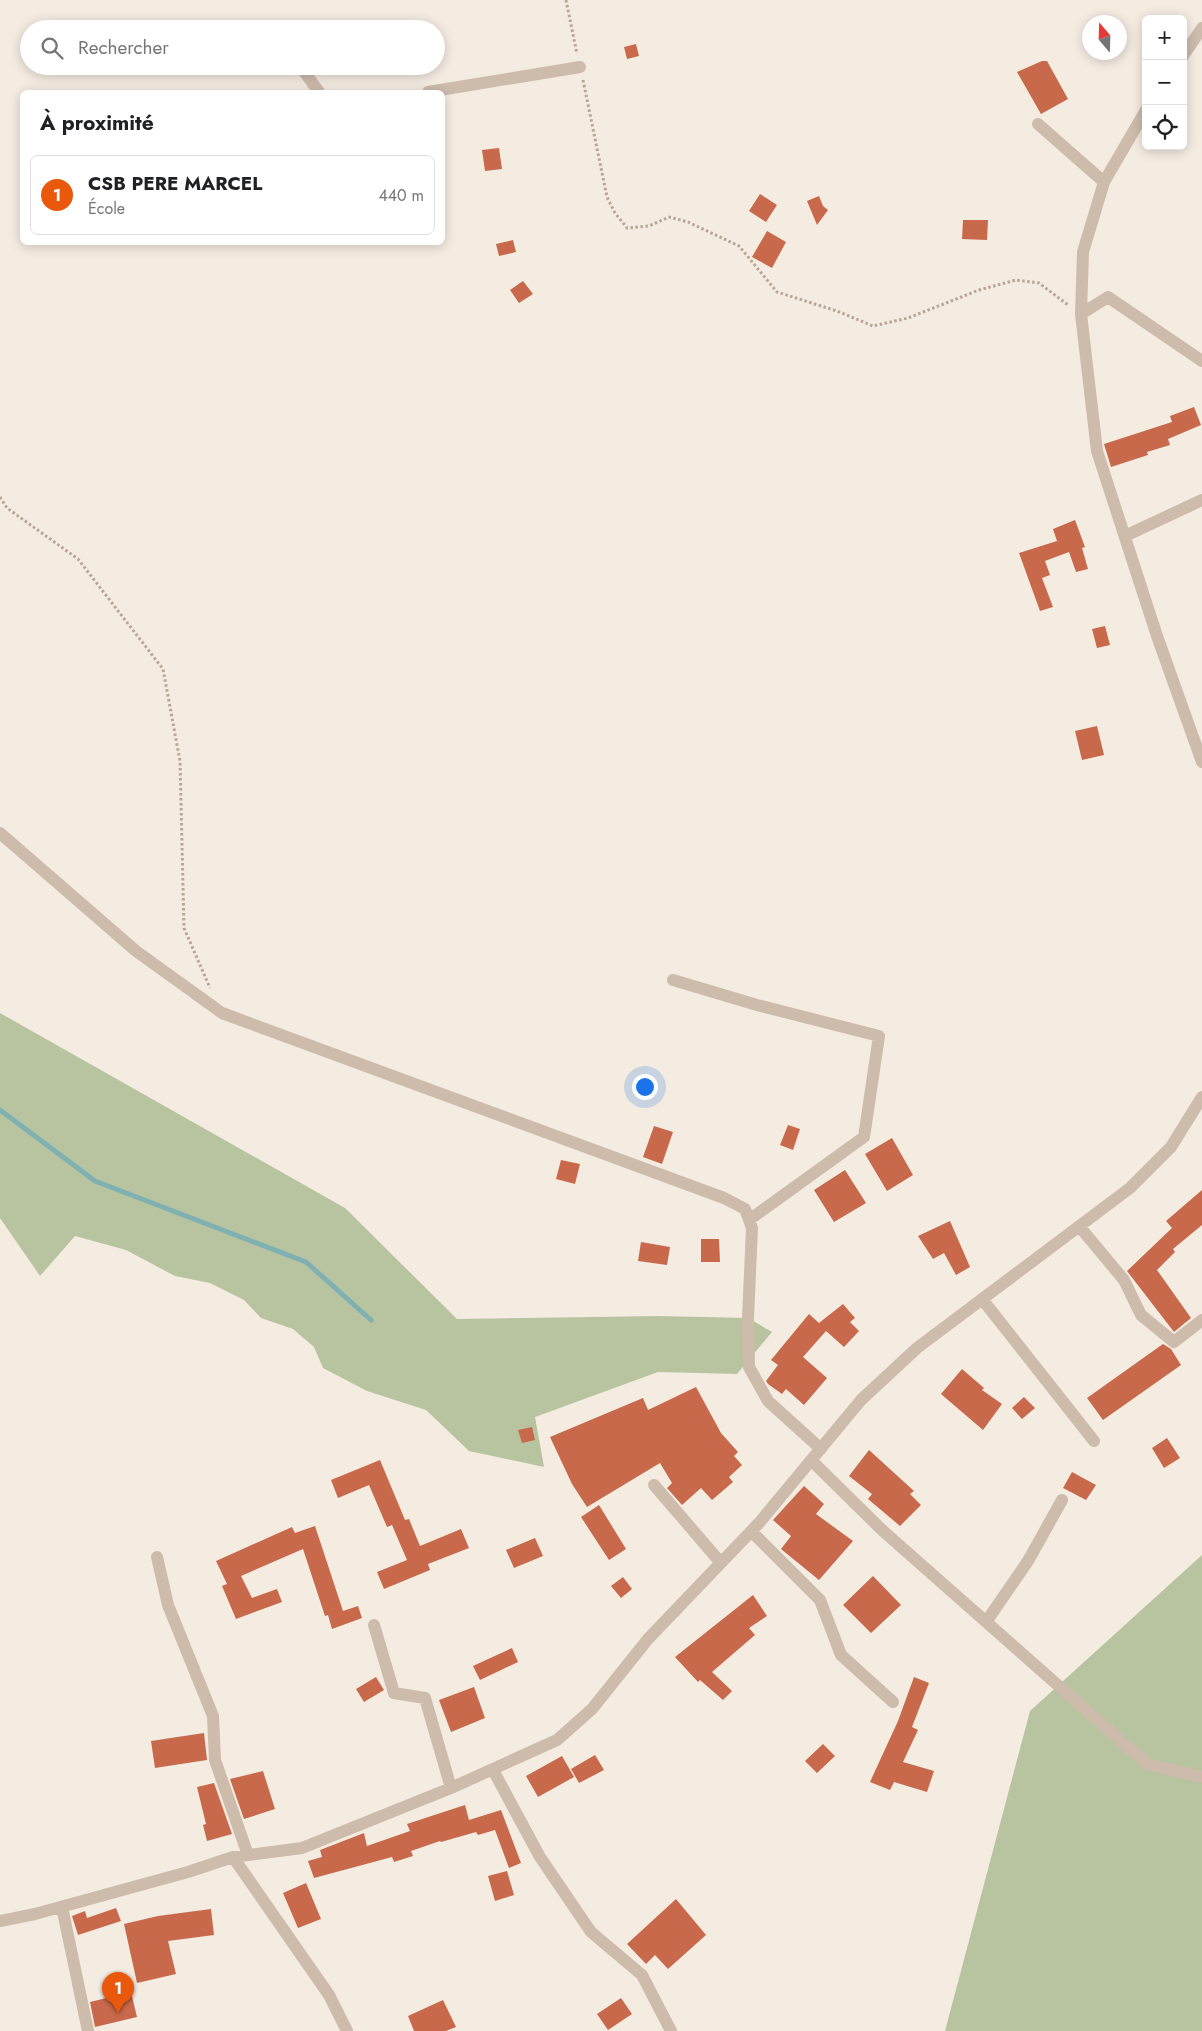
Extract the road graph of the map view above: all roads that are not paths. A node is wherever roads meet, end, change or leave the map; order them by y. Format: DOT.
graph roads {
  1 [pos="1202,28"];
  2 [pos="1187,50"];
  3 [pos="580,67"];
  4 [pos="307,75"];
  5 [pos="318,90"];
  6 [pos="440,90"];
  7 [pos="1142,117"];
  8 [pos="1038,124"];
  9 [pos="1104,182"];
  10 [pos="1081,314"];
  11 [pos="1202,361"];
  12 [pos="1202,500"];
  13 [pos="1125,536"];
  14 [pos="1202,762"];
  15 [pos="0,833"];
  16 [pos="673,980"];
  17 [pos="1200,1104"];
  18 [pos="749,1220"];
  19 [pos="1079,1226"];
  20 [pos="982,1299"];
  21 [pos="1202,1320"];
  22 [pos="1094,1441"];
  23 [pos="821,1449"];
  24 [pos="812,1461"];
  25 [pos="654,1485"];
  26 [pos="1062,1500"];
  27 [pos="752,1531"];
  28 [pos="157,1557"];
  29 [pos="721,1563"];
  30 [pos="986,1622"];
  31 [pos="374,1625"];
  32 [pos="893,1702"];
  33 [pos="493,1770"];
  34 [pos="1202,1777"];
  35 [pos="451,1788"];
  36 [pos="248,1855"];
  37 [pos="233,1857"];
  38 [pos="62,1907"];
  39 [pos="0,1921"];
  40 [pos="88,2031"];
  41 [pos="347,2031"];
  42 [pos="671,2031"];
  1 -- 2 [label="street"];
  3 -- 6 [label="street"];
  4 -- 5 [label="street"];
  7 -- 9 [label="street"];
  8 -- 9 [label="street"];
  9 -- 10 [label="street"];
  10 -- 11 [label="street"];
  10 -- 13 [label="street"];
  12 -- 13 [label="street"];
  13 -- 14 [label="street"];
  15 -- 18 [label="street"];
  16 -- 18 [label="street"];
  17 -- 19 [label="street"];
  18 -- 23 [label="street"];
  19 -- 20 [label="street"];
  19 -- 21 [label="street"];
  20 -- 22 [label="street"];
  20 -- 23 [label="street"];
  23 -- 24 [label="street"];
  24 -- 27 [label="street"];
  24 -- 30 [label="street"];
  25 -- 29 [label="street"];
  26 -- 30 [label="street"];
  27 -- 29 [label="street"];
  27 -- 32 [label="street"];
  28 -- 36 [label="street"];
  29 -- 33 [label="street"];
  30 -- 34 [label="street"];
  31 -- 35 [label="street"];
  33 -- 35 [label="street"];
  33 -- 42 [label="street"];
  35 -- 36 [label="street"];
  36 -- 37 [label="street"];
  37 -- 38 [label="street"];
  37 -- 41 [label="street"];
  38 -- 39 [label="street"];
  38 -- 40 [label="street"];
}
